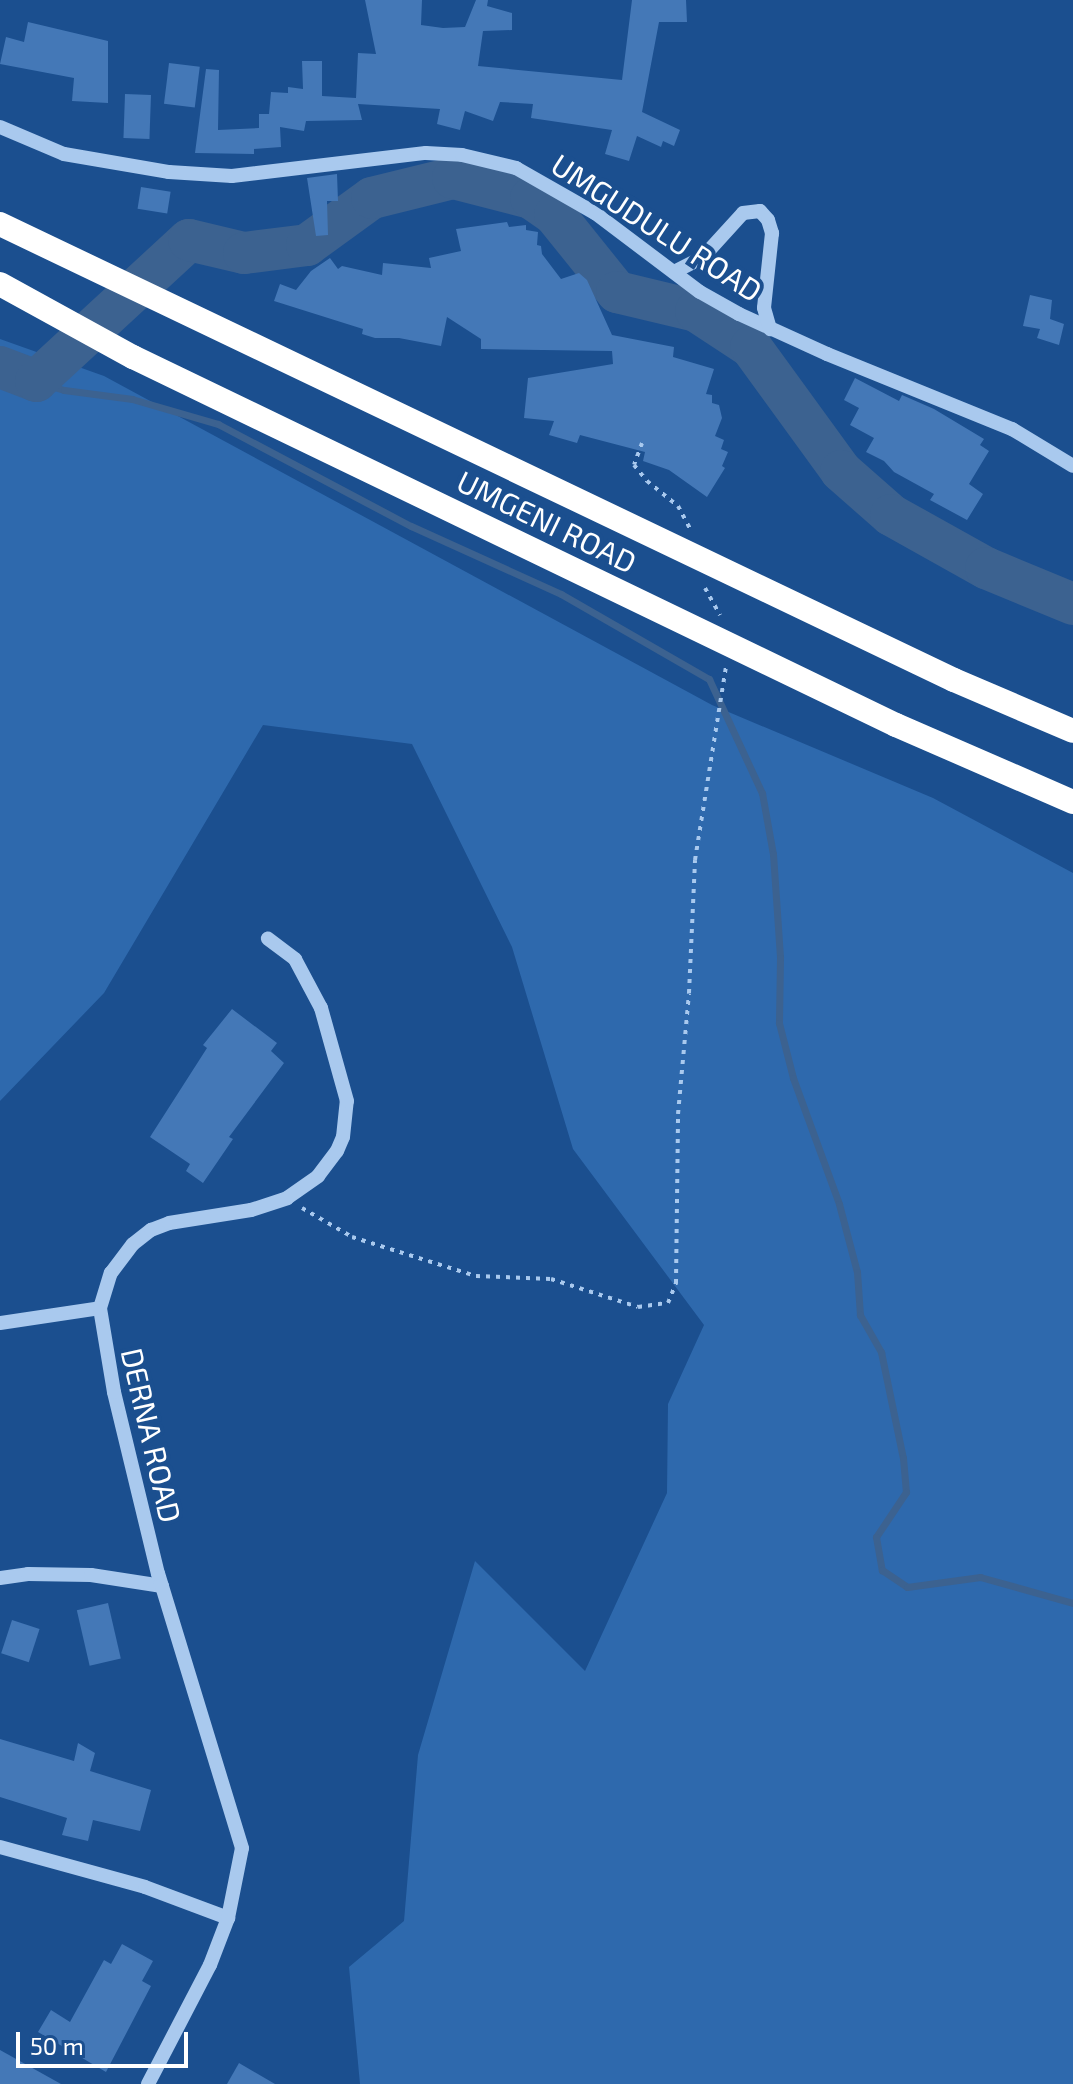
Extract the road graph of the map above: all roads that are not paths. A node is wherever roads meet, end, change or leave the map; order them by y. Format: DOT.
graph roads {
  1 [pos="0,127"];
  2 [pos="0,224"];
  3 [pos="674,272"];
  4 [pos="0,284"];
  5 [pos="770,329"];
  6 [pos="1073,466"];
  7 [pos="1073,731"];
  8 [pos="1073,802"];
  9 [pos="268,939"];
  10 [pos="100,1308"];
  11 [pos="0,1323"];
  12 [pos="0,1578"];
  13 [pos="162,1586"];
  14 [pos="0,1847"];
  15 [pos="228,1918"];
  16 [pos="148,2084"];
  1 -- 3 [label="street, UMGUDULU ROAD"];
  2 -- 7 [label="highway, UMGENI ROAD"];
  3 -- 5 [label="street, UMGUDULU ROAD"];
  3 -- 5 [label="street"];
  4 -- 8 [label="highway, UMGENI ROAD"];
  5 -- 6 [label="street, UMGUDULU ROAD"];
  9 -- 10 [label="street, DERNA ROAD"];
  10 -- 11 [label="street"];
  10 -- 13 [label="street, DERNA ROAD"];
  12 -- 13 [label="street"];
  13 -- 15 [label="street, DERNA ROAD"];
  14 -- 15 [label="street"];
  15 -- 16 [label="street, DERNA ROAD"];
}
